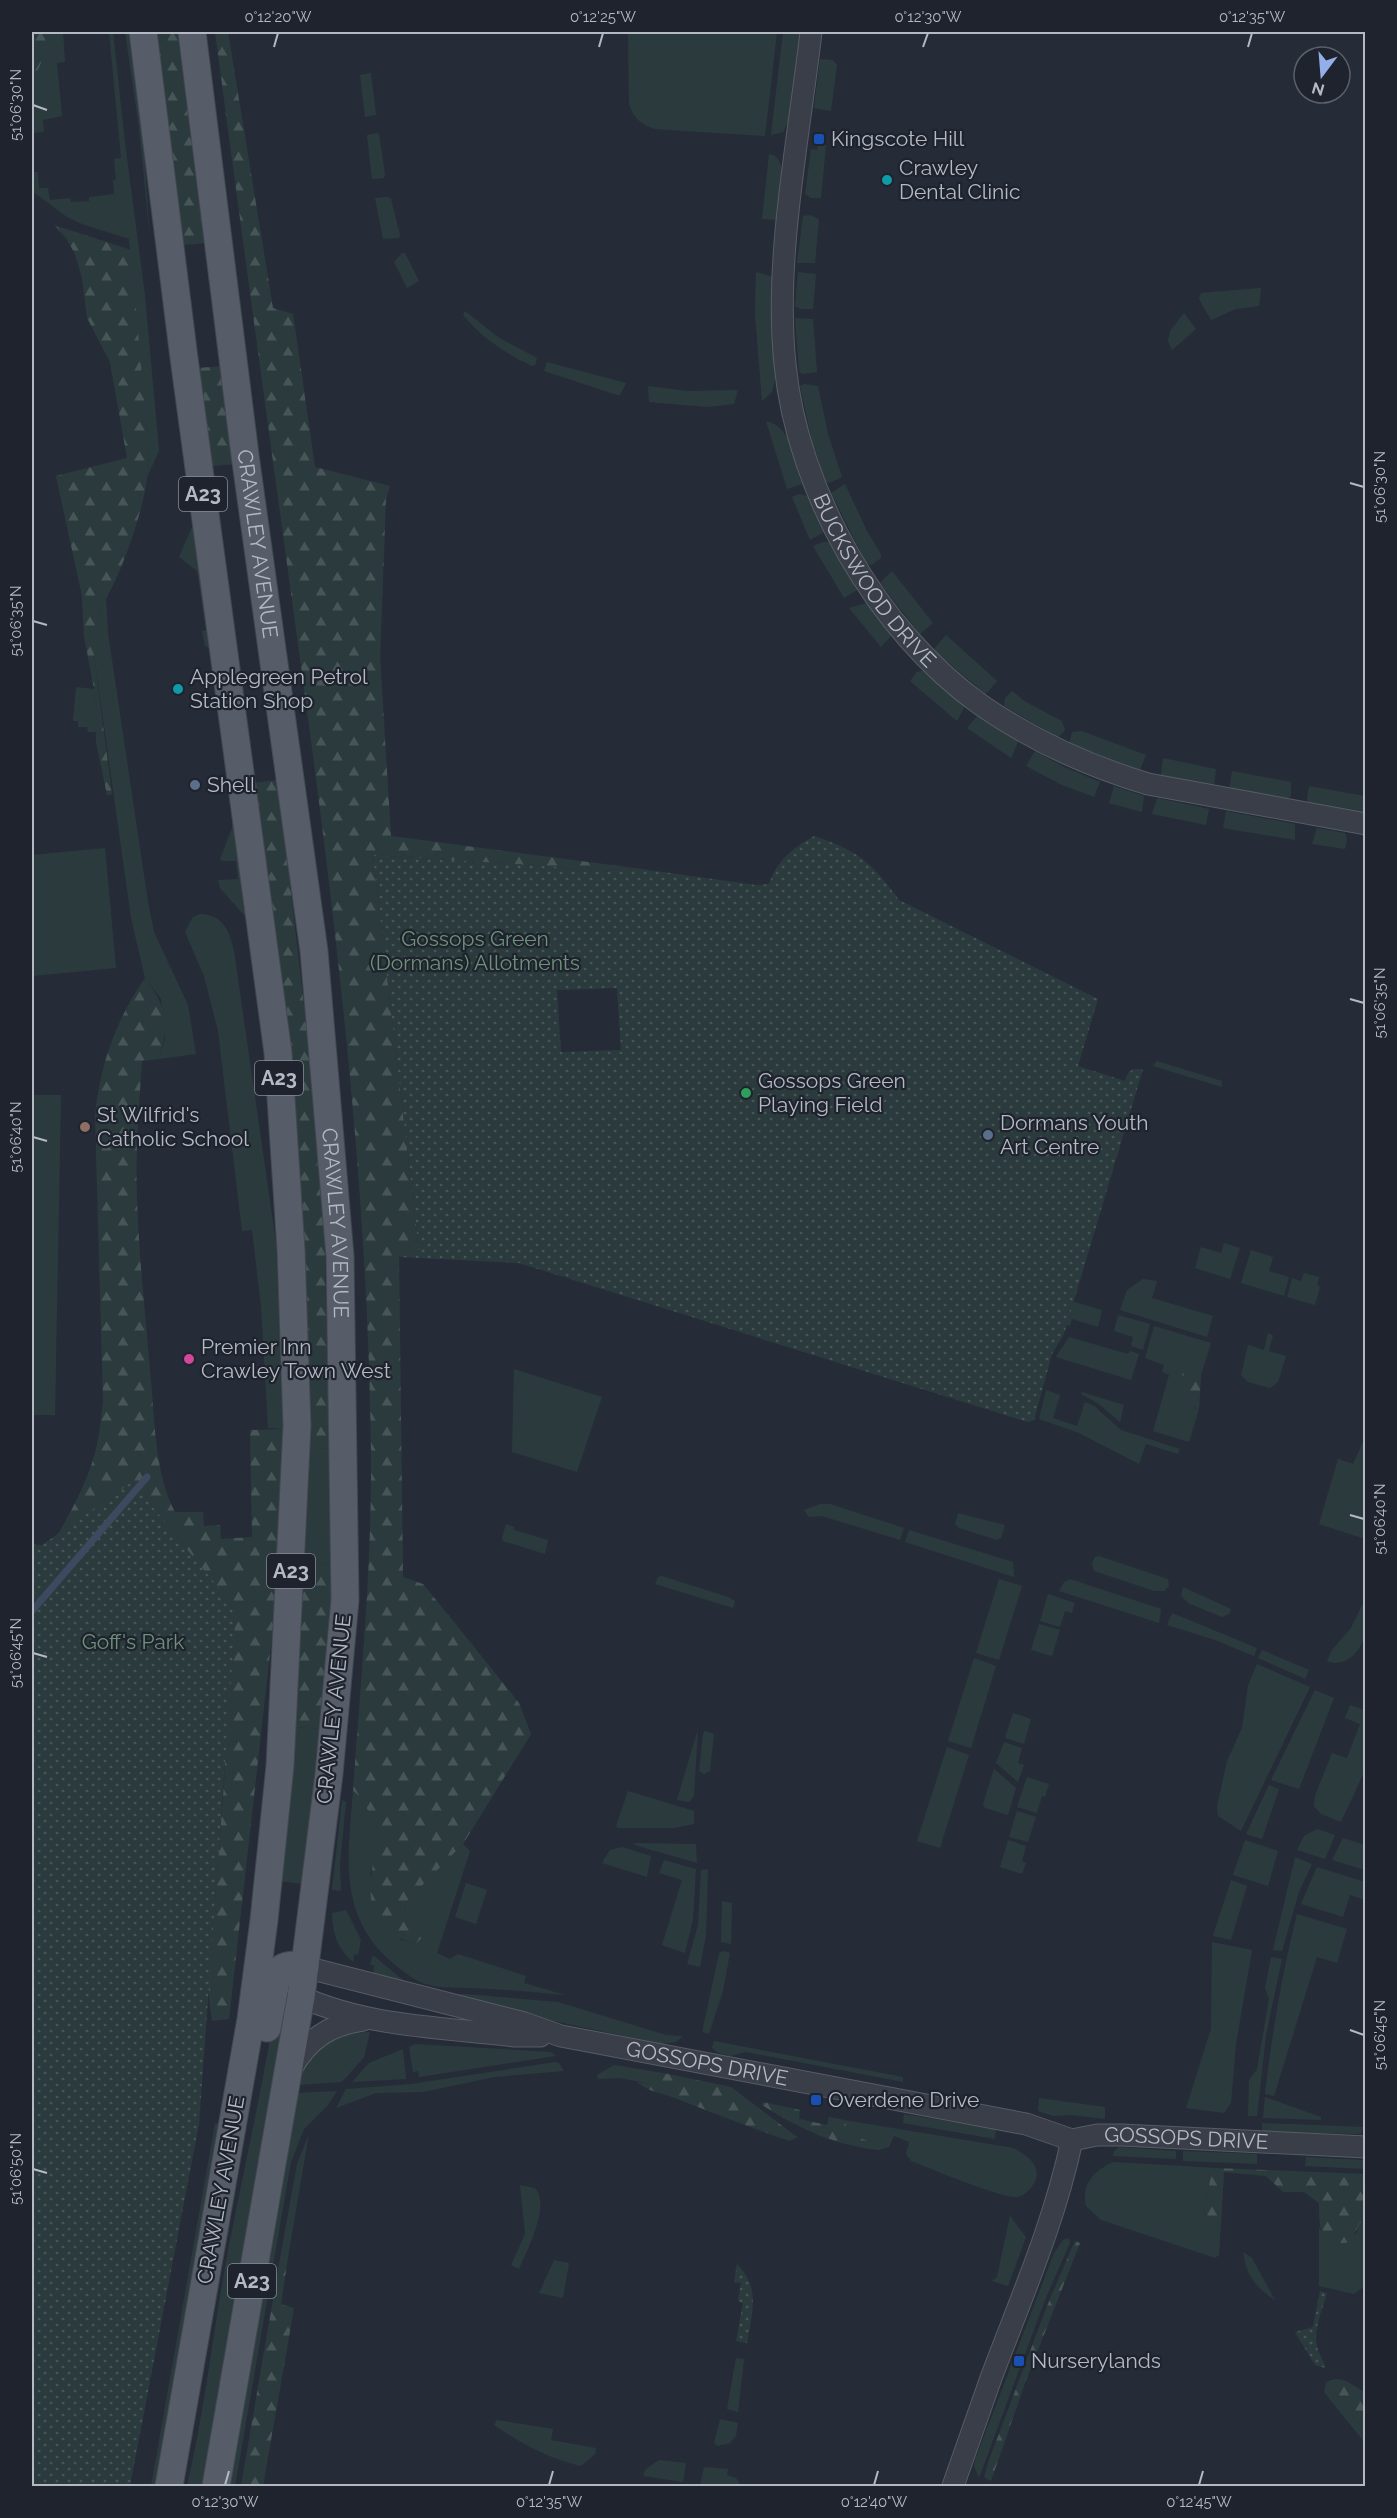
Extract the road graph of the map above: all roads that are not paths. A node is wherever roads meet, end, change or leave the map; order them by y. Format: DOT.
graph roads {
  1 [pos="143,32"];
  2 [pos="192,32"];
  3 [pos="811,32"];
  4 [pos="1365,824"];
  5 [pos="305,1966"];
  6 [pos="265,1978"];
  7 [pos="301,1997"];
  8 [pos="370,2019"];
  9 [pos="561,2036"];
  10 [pos="287,2076"];
  11 [pos="1072,2139"];
  12 [pos="1365,2147"];
  13 [pos="169,2487"];
  14 [pos="216,2487"];
  15 [pos="953,2487"];
  1 -- 6 [label="main road, CRAWLEY AVENUE / A23"];
  2 -- 5 [label="main road, CRAWLEY AVENUE / A23"];
  3 -- 4 [label="street, BUCKSWOOD DRIVE"];
  5 -- 6 [label="main road"];
  5 -- 7 [label="main road, CRAWLEY AVENUE / A23"];
  5 -- 9 [label="street, GOSSOPS DRIVE"];
  6 -- 7 [label="street"];
  6 -- 13 [label="main road, CRAWLEY AVENUE / A23"];
  7 -- 8 [label="street"];
  7 -- 10 [label="main road, CRAWLEY AVENUE / A23"];
  8 -- 9 [label="street"];
  8 -- 10 [label="street"];
  9 -- 11 [label="street, GOSSOPS DRIVE"];
  10 -- 14 [label="main road, CRAWLEY AVENUE / A23"];
  11 -- 12 [label="street, GOSSOPS DRIVE"];
  11 -- 15 [label="street"];
}
